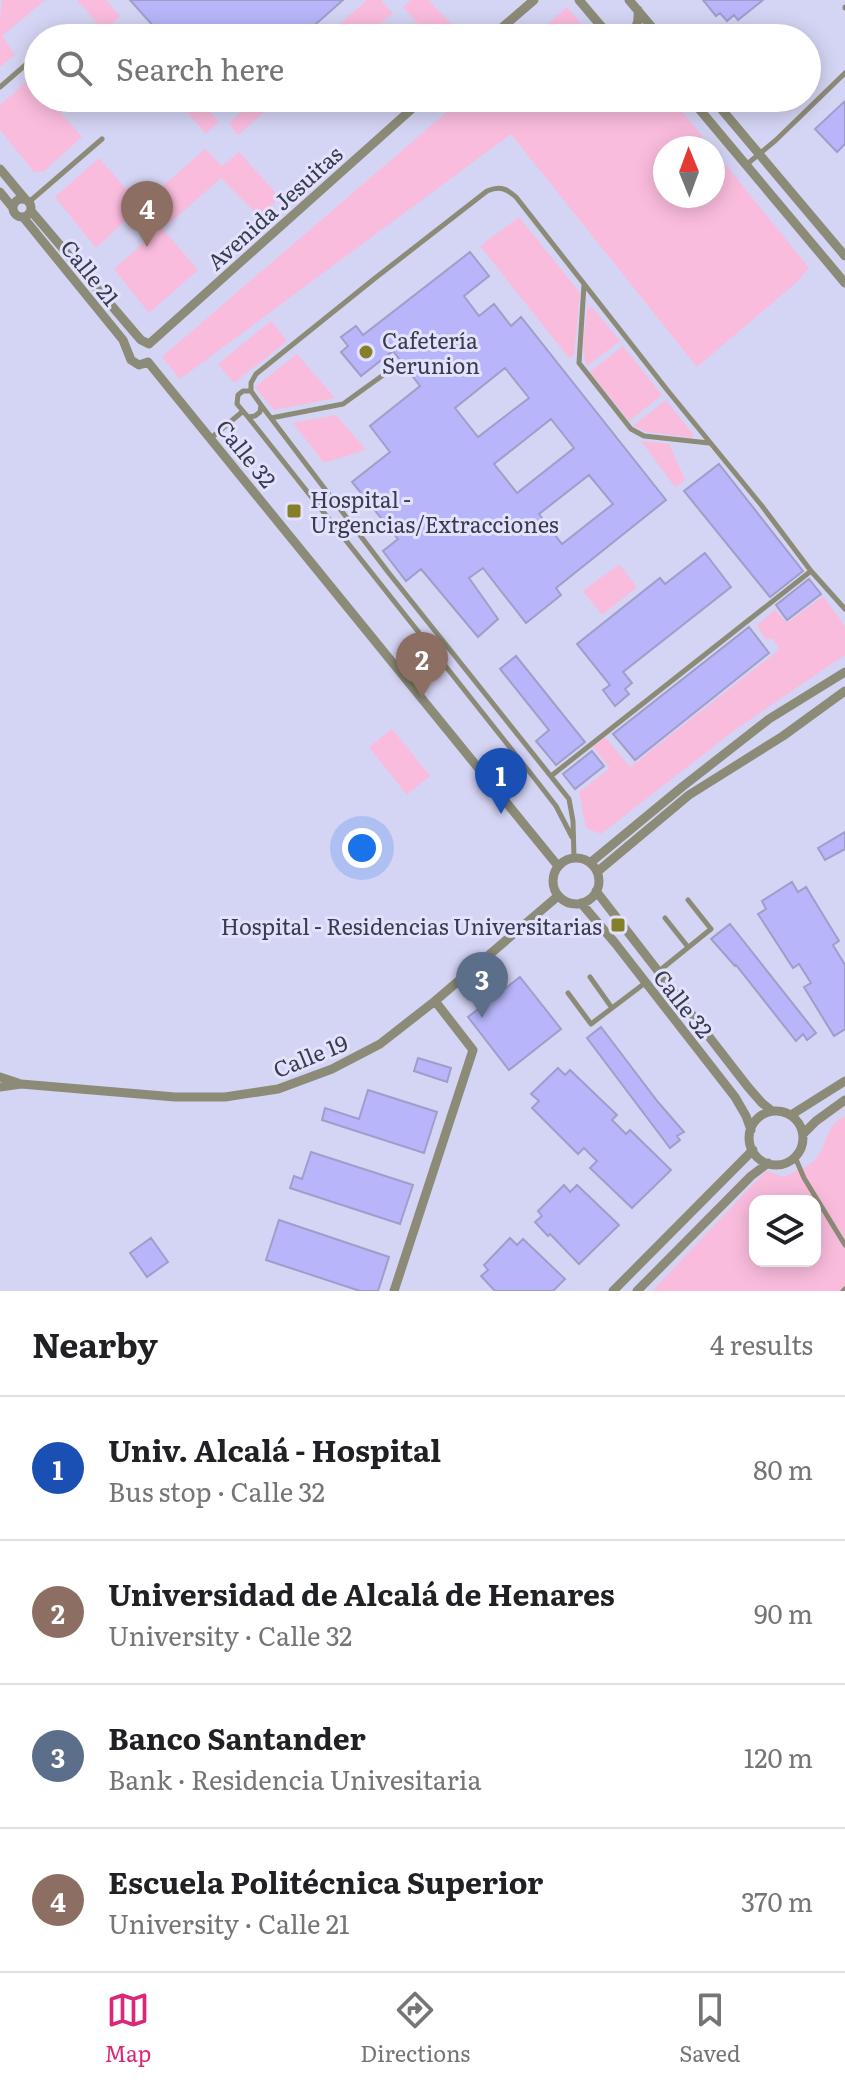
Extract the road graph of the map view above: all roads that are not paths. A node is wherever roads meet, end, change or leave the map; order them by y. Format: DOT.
graph roads {
  1 [pos="534,0"];
  2 [pos="579,0"];
  3 [pos="629,0"];
  4 [pos="638,10"];
  5 [pos="506,24"];
  6 [pos="599,24"];
  7 [pos="638,24"];
  8 [pos="650,24"];
  9 [pos="24,66"];
  10 [pos="845,73"];
  11 [pos="0,87"];
  12 [pos="821,96"];
  13 [pos="408,112"];
  14 [pos="702,112"];
  15 [pos="724,112"];
  16 [pos="804,112"];
  17 [pos="102,139"];
  18 [pos="759,154"];
  19 [pos="746,165"];
  20 [pos="0,169"];
  21 [pos="0,192"];
  22 [pos="27,207"];
  23 [pos="13,208"];
  24 [pos="845,259"];
  25 [pos="832,265"];
  26 [pos="845,281"];
  27 [pos="584,285"];
  28 [pos="145,342"];
  29 [pos="128,351"];
  30 [pos="148,362"];
  31 [pos="397,365"];
  32 [pos="251,391"];
  33 [pos="261,405"];
  34 [pos="242,412"];
  35 [pos="248,417"];
  36 [pos="271,418"];
  37 [pos="211,438"];
  38 [pos="710,444"];
  39 [pos="811,571"];
  40 [pos="845,609"];
  41 [pos="845,672"];
  42 [pos="845,691"];
  43 [pos="551,776"];
  44 [pos="573,838"];
  45 [pos="574,858"];
  46 [pos="590,863"];
  47 [pos="558,866"];
  48 [pos="597,872"];
  49 [pos="596,891"];
  50 [pos="558,896"];
  51 [pos="688,900"];
  52 [pos="581,903"];
  53 [pos="665,918"];
  54 [pos="688,947"];
  55 [pos="658,971"];
  56 [pos="590,977"];
  57 [pos="645,983"];
  58 [pos="568,993"];
  59 [pos="435,1001"];
  60 [pos="612,1008"];
  61 [pos="0,1077"];
  62 [pos="845,1081"];
  63 [pos="21,1084"];
  64 [pos="0,1087"];
  65 [pos="845,1100"];
  66 [pos="772,1111"];
  67 [pos="791,1115"];
  68 [pos="751,1130"];
  69 [pos="803,1134"];
  70 [pos="753,1150"];
  71 [pos="795,1157"];
  72 [pos="768,1163"];
  73 [pos="845,1245"];
  74 [pos="394,1291"];
  75 [pos="613,1291"];
  76 [pos="637,1291"];
  1 -- 5 [label="street"];
  2 -- 6 [label="street"];
  3 -- 4 [label="street"];
  4 -- 7 [label="street"];
  4 -- 8 [label="street"];
  9 -- 11 [label="lane"];
  10 -- 12 [label="lane"];
  13 -- 28 [label="street, Avenida Jesuitas"];
  14 -- 19 [label="street"];
  15 -- 18 [label="street"];
  16 -- 18 [label="lane"];
  17 -- 22 [label="lane"];
  18 -- 19 [label="lane"];
  18 -- 24 [label="street"];
  19 -- 25 [label="street"];
  20 -- 22 [label="street, Calle 21"];
  21 -- 23 [label="street"];
  22 -- 23 [label="street"];
  22 -- 23 [label="street"];
  22 -- 28 [label="street, Calle 21"];
  22 -- 29 [label="street, Calle 21"];
  24 -- 25 [label="street"];
  25 -- 26 [label="street"];
  27 -- 32 [label="lane"];
  27 -- 38 [label="lane"];
  27 -- 38 [label="lane"];
  28 -- 29 [label="street"];
  28 -- 30 [label="street"];
  29 -- 30 [label="street"];
  30 -- 37 [label="street, Calle 32"];
  31 -- 36 [label="lane"];
  32 -- 33 [label="lane"];
  32 -- 34 [label="lane"];
  33 -- 35 [label="lane"];
  33 -- 36 [label="lane"];
  34 -- 35 [label="lane"];
  34 -- 37 [label="lane"];
  35 -- 44 [label="lane"];
  36 -- 43 [label="lane"];
  37 -- 47 [label="street, Calle 32"];
  38 -- 39 [label="lane"];
  39 -- 40 [label="lane"];
  39 -- 43 [label="lane"];
  41 -- 46 [label="street"];
  42 -- 48 [label="street"];
  43 -- 44 [label="lane"];
  44 -- 45 [label="lane"];
  45 -- 46 [label="street"];
  45 -- 47 [label="street"];
  46 -- 48 [label="street"];
  47 -- 50 [label="street"];
  48 -- 49 [label="street"];
  49 -- 52 [label="street"];
  49 -- 55 [label="street, Calle 32"];
  50 -- 52 [label="street"];
  50 -- 59 [label="street, Calle 19"];
  51 -- 54 [label="lane"];
  52 -- 57 [label="street, Calle 32"];
  53 -- 54 [label="lane"];
  54 -- 55 [label="lane"];
  55 -- 66 [label="street, Calle 32"];
  56 -- 60 [label="lane"];
  57 -- 60 [label="lane"];
  57 -- 68 [label="street, Calle 32"];
  58 -- 60 [label="lane"];
  59 -- 63 [label="street, Calle 19"];
  59 -- 74 [label="street"];
  61 -- 63 [label="street, Calle 19"];
  62 -- 67 [label="street"];
  63 -- 64 [label="street, Calle 19"];
  65 -- 69 [label="street"];
  66 -- 67 [label="street"];
  66 -- 68 [label="street"];
  67 -- 69 [label="street"];
  68 -- 70 [label="street"];
  69 -- 71 [label="street"];
  70 -- 72 [label="street"];
  70 -- 75 [label="street"];
  71 -- 72 [label="street"];
  71 -- 73 [label="lane"];
  72 -- 76 [label="street"];
}
